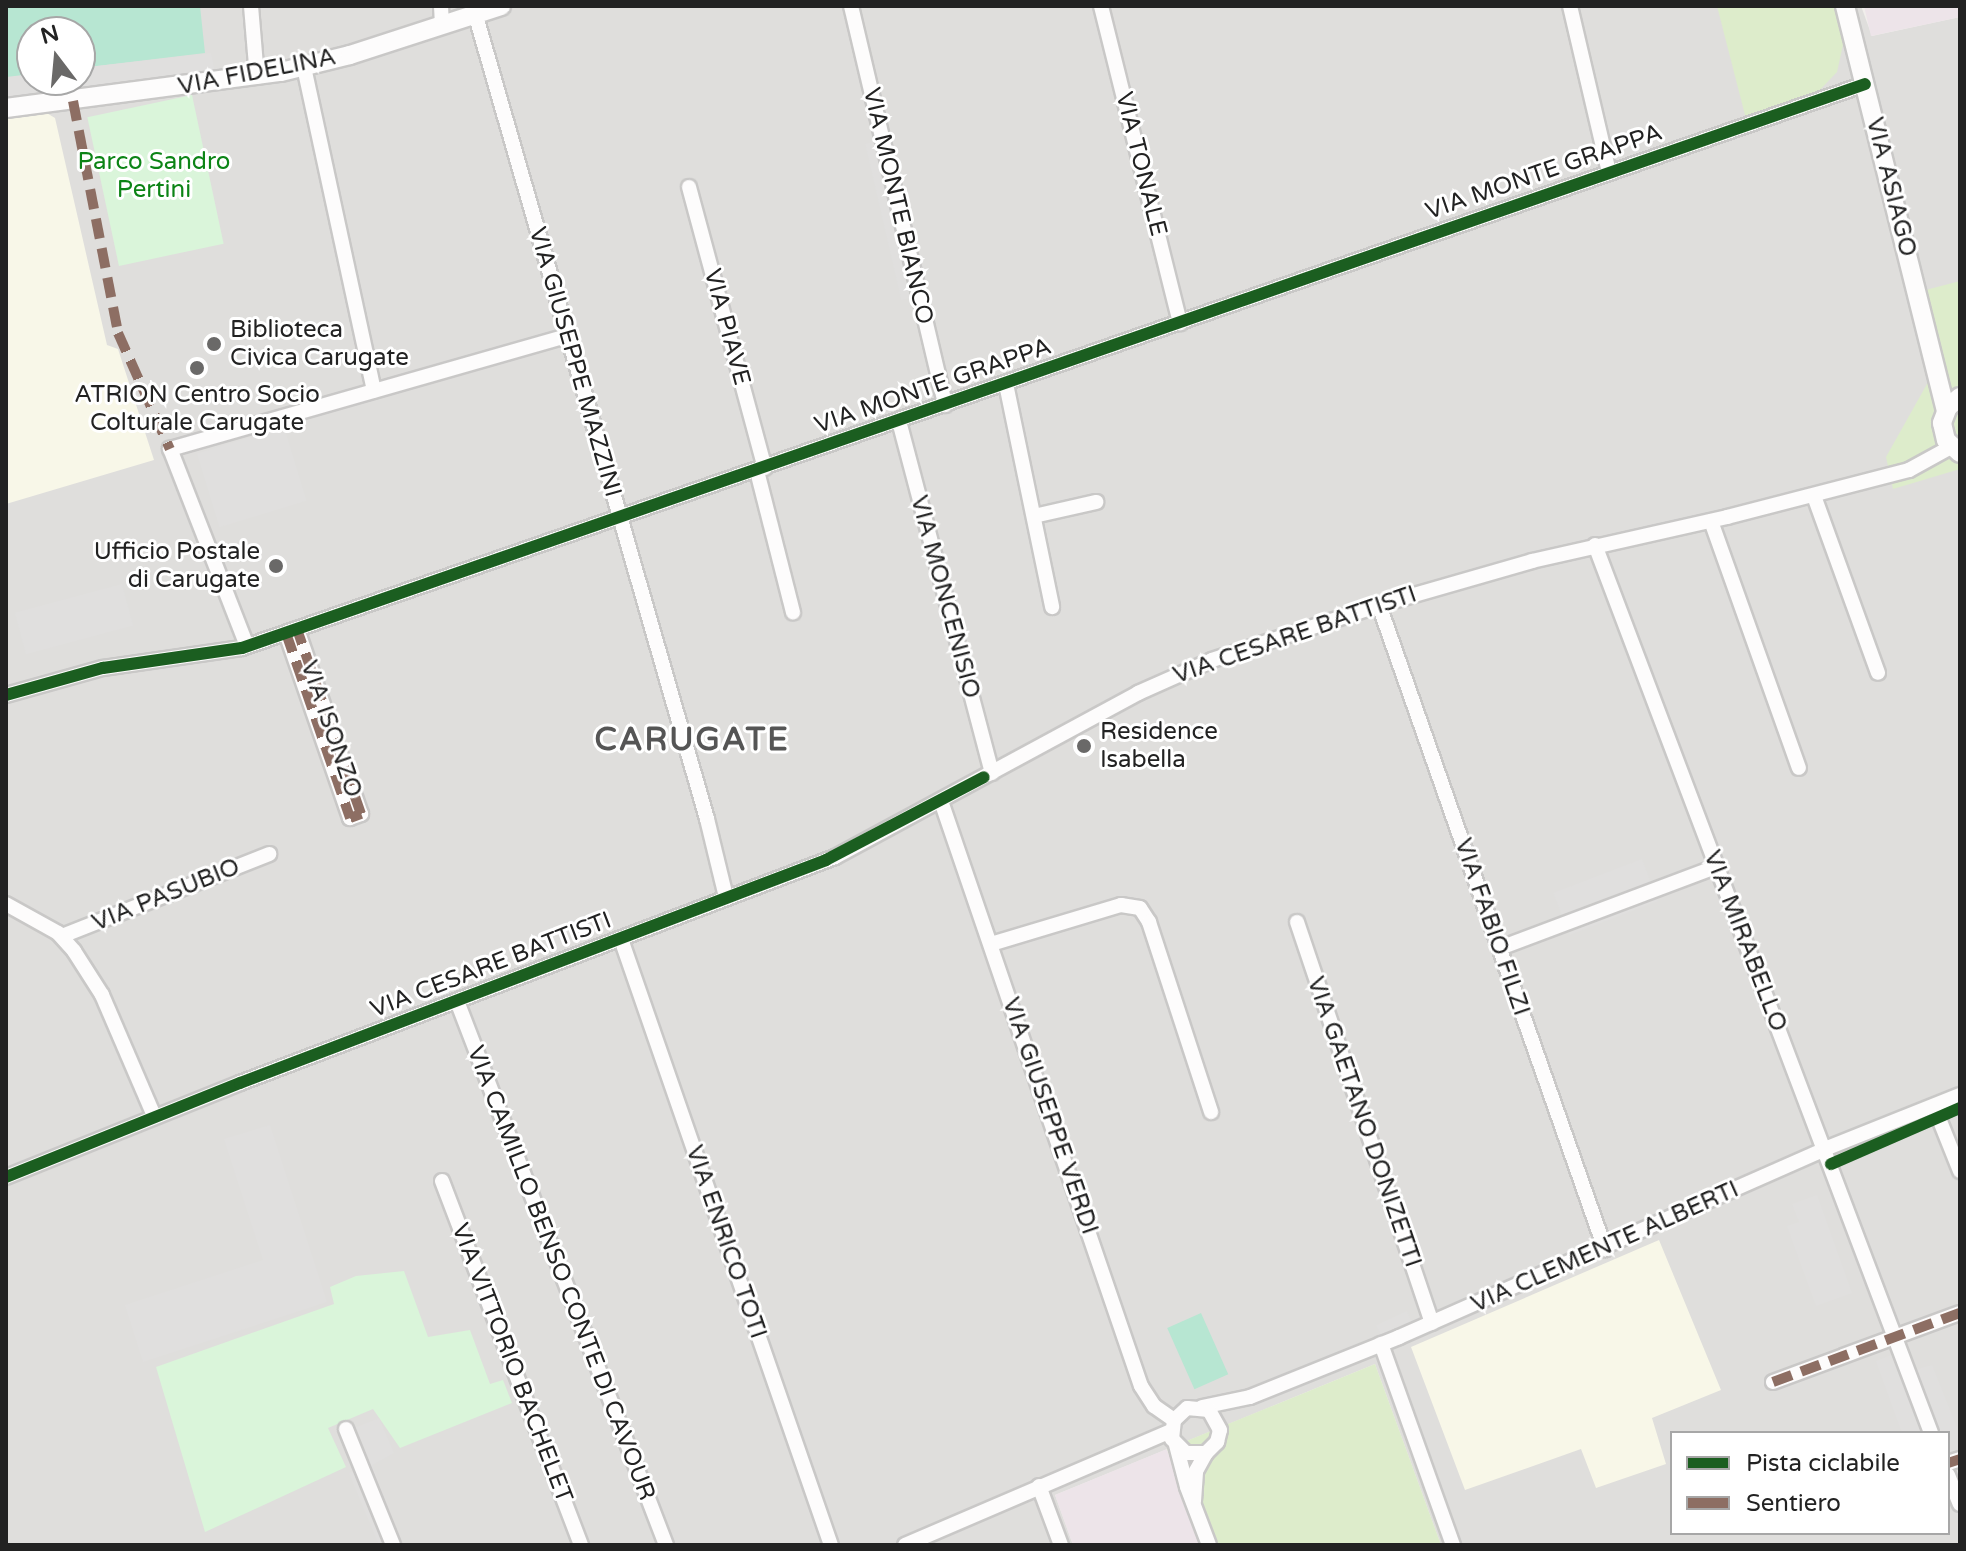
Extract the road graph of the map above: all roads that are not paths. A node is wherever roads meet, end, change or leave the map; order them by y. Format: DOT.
graph roads {
  1 [pos="251,6"];
  2 [pos="501,6"];
  3 [pos="851,6"];
  4 [pos="1101,6"];
  5 [pos="1570,6"];
  6 [pos="1845,6"];
  7 [pos="475,13"];
  8 [pos="442,14"];
  9 [pos="304,67"];
  10 [pos="257,77"];
  11 [pos="1865,84"];
  12 [pos="6,108"];
  13 [pos="1609,172"];
  14 [pos="689,187"];
  15 [pos="1180,323"];
  16 [pos="569,335"];
  17 [pos="1937,369"];
  18 [pos="1006,384"];
  19 [pos="1960,387"];
  20 [pos="374,391"];
  21 [pos="1953,403"];
  22 [pos="945,405"];
  23 [pos="899,421"];
  24 [pos="1956,450"];
  25 [pos="761,469"];
  26 [pos="1814,496"];
  27 [pos="1096,502"];
  28 [pos="1034,516"];
  29 [pos="619,519"];
  30 [pos="1711,521"];
  31 [pos="1595,545"];
  32 [pos="1379,605"];
  33 [pos="1052,607"];
  34 [pos="793,612"];
  35 [pos="291,631"];
  36 [pos="247,646"];
  37 [pos="1878,673"];
  38 [pos="6,695"];
  39 [pos="1799,768"];
  40 [pos="992,773"];
  41 [pos="941,801"];
  42 [pos="269,854"];
  43 [pos="1716,867"];
  44 [pos="726,897"];
  45 [pos="6,904"];
  46 [pos="1297,922"];
  47 [pos="62,936"];
  48 [pos="621,939"];
  49 [pos="991,944"];
  50 [pos="1500,948"];
  51 [pos="457,1001"];
  52 [pos="1960,1095"];
  53 [pos="1934,1106"];
  54 [pos="1211,1112"];
  55 [pos="154,1116"];
  56 [pos="1825,1149"];
  57 [pos="1960,1171"];
  58 [pos="6,1177"];
  59 [pos="442,1181"];
  60 [pos="1605,1249"];
  61 [pos="1960,1313"];
  62 [pos="1432,1323"];
  63 [pos="1894,1338"];
  64 [pos="1381,1344"];
  65 [pos="1773,1382"];
  66 [pos="1250,1397"];
  67 [pos="1202,1407"];
  68 [pos="346,1429"];
  69 [pos="1220,1430"];
  70 [pos="1930,1431"];
  71 [pos="1174,1432"];
  72 [pos="1206,1453"];
  73 [pos="1950,1480"];
  74 [pos="1039,1486"];
  75 [pos="1194,1501"];
  76 [pos="1960,1504"];
  77 [pos="393,1545"];
  78 [pos="581,1545"];
  79 [pos="666,1545"];
  80 [pos="831,1545"];
  81 [pos="905,1545"];
  82 [pos="1061,1545"];
  83 [pos="1209,1545"];
  84 [pos="1453,1545"];
  1 -- 10 [label="street"];
  2 -- 7 [label="street, VIA FIDELINA"];
  3 -- 22 [label="street, VIA MONTE BIANCO"];
  4 -- 15 [label="street, VIA TONALE"];
  5 -- 13 [label="street"];
  6 -- 11 [label="street, VIA ASIAGO"];
  7 -- 8 [label="street, VIA FIDELINA"];
  7 -- 16 [label="street, VIA GIUSEPPE MAZZINI"];
  8 -- 9 [label="street, VIA FIDELINA"];
  9 -- 10 [label="street, VIA FIDELINA"];
  9 -- 20 [label="street"];
  10 -- 12 [label="street, VIA FIDELINA"];
  11 -- 13 [label="street, VIA MONTE GRAPPA"];
  11 -- 17 [label="street, VIA ASIAGO"];
  13 -- 15 [label="street, VIA MONTE GRAPPA"];
  14 -- 25 [label="street, VIA PIAVE"];
  15 -- 18 [label="street, VIA MONTE GRAPPA"];
  16 -- 20 [label="street"];
  16 -- 29 [label="street, VIA GIUSEPPE MAZZINI"];
  17 -- 19 [label="street"];
  17 -- 21 [label="street, VIA ASIAGO"];
  18 -- 22 [label="street, VIA MONTE GRAPPA"];
  18 -- 28 [label="street"];
  20 -- 36 [label="street"];
  21 -- 24 [label="street, VIA ASIAGO"];
  22 -- 23 [label="street, VIA MONTE GRAPPA"];
  23 -- 25 [label="street, VIA MONTE GRAPPA"];
  23 -- 40 [label="street, VIA MONCENISIO"];
  24 -- 26 [label="street, VIA CESARE BATTISTI"];
  25 -- 29 [label="street, VIA MONTE GRAPPA"];
  25 -- 34 [label="street, VIA PIAVE"];
  26 -- 30 [label="street, VIA CESARE BATTISTI"];
  26 -- 37 [label="street"];
  27 -- 28 [label="street"];
  28 -- 33 [label="street"];
  29 -- 35 [label="street, VIA MONTE GRAPPA"];
  29 -- 44 [label="street, VIA GIUSEPPE MAZZINI"];
  30 -- 31 [label="street, VIA CESARE BATTISTI"];
  30 -- 39 [label="street"];
  31 -- 32 [label="street, VIA CESARE BATTISTI"];
  31 -- 43 [label="street, VIA MIRABELLO"];
  32 -- 40 [label="street, VIA CESARE BATTISTI"];
  32 -- 50 [label="street, VIA FABIO FILZI"];
  35 -- 35 [label="street, VIA ISONZO"];
  35 -- 36 [label="street, VIA MONTE GRAPPA"];
  36 -- 38 [label="street, VIA MONTE GRAPPA"];
  40 -- 41 [label="street, VIA CESARE BATTISTI"];
  41 -- 44 [label="street, VIA CESARE BATTISTI"];
  41 -- 49 [label="street, VIA GIUSEPPE VERDI"];
  42 -- 47 [label="street, VIA PASUBIO"];
  43 -- 50 [label="street"];
  43 -- 56 [label="street, VIA MIRABELLO"];
  44 -- 48 [label="street, VIA CESARE BATTISTI"];
  45 -- 47 [label="street"];
  46 -- 62 [label="street, VIA GAETANO DONIZETTI"];
  47 -- 55 [label="street"];
  48 -- 51 [label="street, VIA CESARE BATTISTI"];
  48 -- 80 [label="street, VIA ENRICO TOTI"];
  49 -- 54 [label="street"];
  49 -- 71 [label="street, VIA GIUSEPPE VERDI"];
  50 -- 60 [label="street, VIA FABIO FILZI"];
  51 -- 55 [label="street, VIA CESARE BATTISTI"];
  51 -- 79 [label="street, VIA CAMILLO BENSO CONTE DI CAVOUR"];
  52 -- 53 [label="street, VIA CLEMENTE ALBERTI"];
  53 -- 56 [label="street, VIA CLEMENTE ALBERTI"];
  53 -- 57 [label="street"];
  55 -- 58 [label="street, VIA CESARE BATTISTI"];
  56 -- 60 [label="street, VIA CLEMENTE ALBERTI"];
  56 -- 63 [label="street, VIA MIRABELLO"];
  59 -- 78 [label="street, VIA VITTORIO BACHELET"];
  60 -- 62 [label="street, VIA CLEMENTE ALBERTI"];
  61 -- 63 [label="street"];
  62 -- 64 [label="street, VIA CLEMENTE ALBERTI"];
  63 -- 65 [label="street"];
  63 -- 70 [label="street, VIA MIRABELLO"];
  64 -- 66 [label="street, VIA CLEMENTE ALBERTI"];
  64 -- 84 [label="street"];
  66 -- 67 [label="street, VIA CLEMENTE ALBERTI"];
  66 -- 69 [label="street, VIA CLEMENTE ALBERTI"];
  67 -- 69 [label="street"];
  67 -- 71 [label="street"];
  68 -- 77 [label="street"];
  69 -- 72 [label="street"];
  71 -- 72 [label="street"];
  71 -- 74 [label="street"];
  71 -- 75 [label="street"];
  72 -- 75 [label="street"];
  73 -- 76 [label="street"];
  74 -- 81 [label="street"];
  74 -- 82 [label="street"];
  75 -- 83 [label="street"];
}
